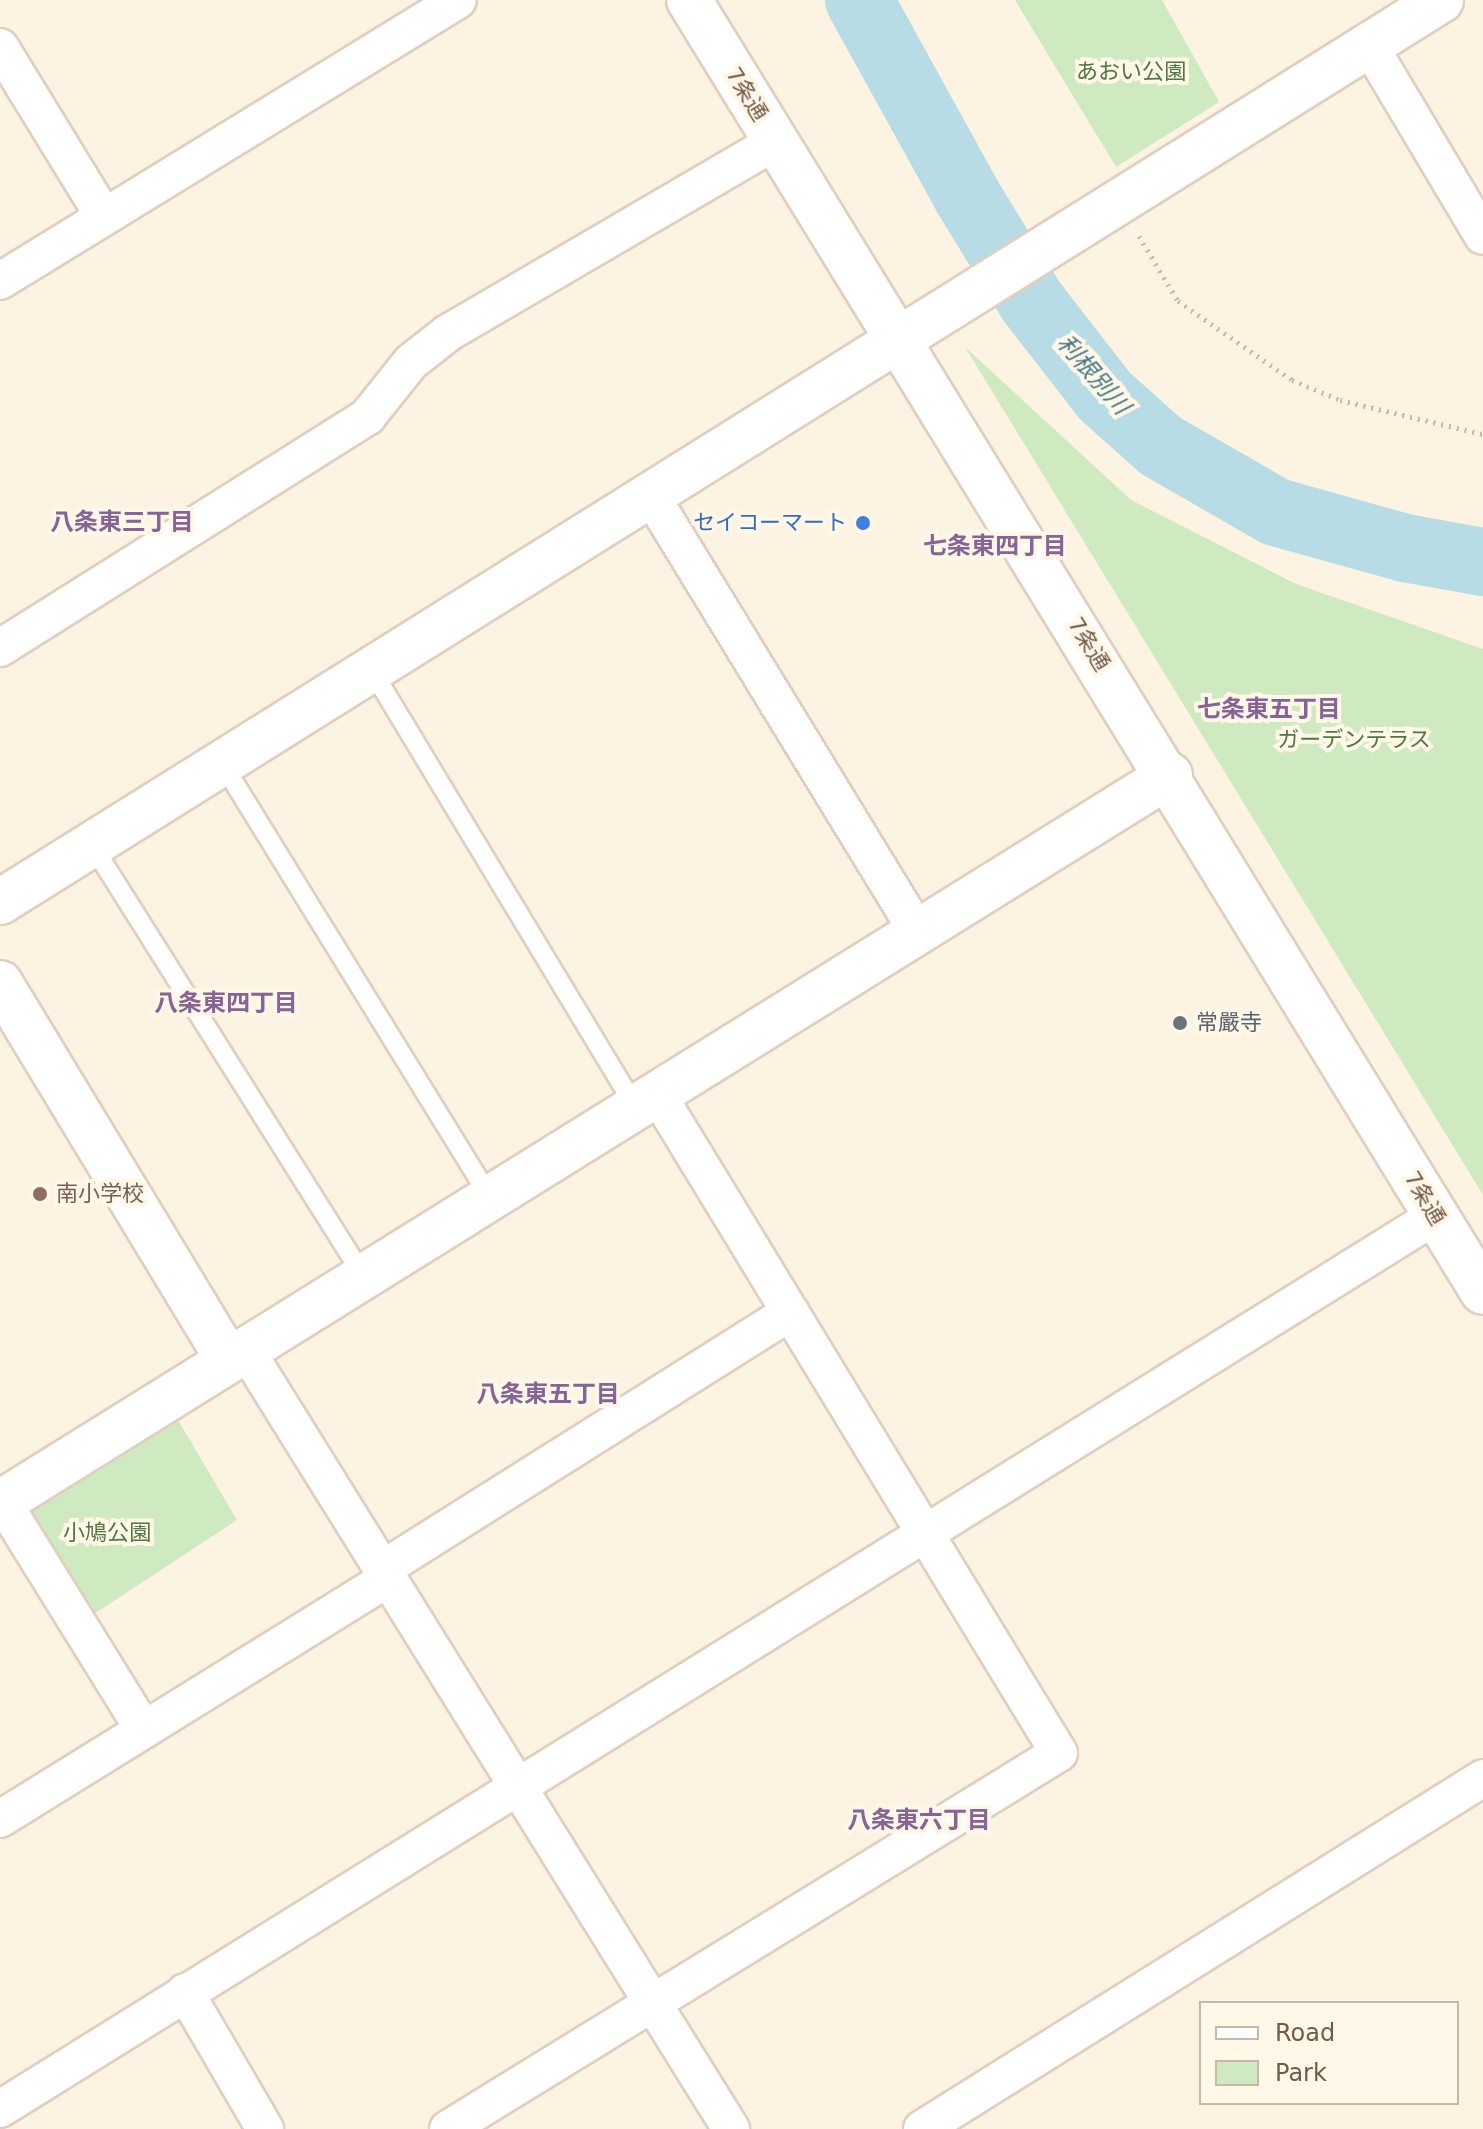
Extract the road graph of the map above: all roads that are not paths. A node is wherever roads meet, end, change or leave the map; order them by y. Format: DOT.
graph roads {
  1 [pos="458,0"];
  2 [pos="689,0"];
  3 [pos="1441,0"];
  4 [pos="1369,45"];
  5 [pos="0,47"];
  6 [pos="776,141"];
  7 [pos="104,217"];
  8 [pos="1483,236"];
  9 [pos="0,281"];
  10 [pos="899,338"];
  11 [pos="650,494"];
  12 [pos="0,648"];
  13 [pos="371,669"];
  14 [pos="222,763"];
  15 [pos="1170,775"];
  16 [pos="92,845"];
  17 [pos="0,902"];
  18 [pos="919,934"];
  19 [pos="0,983"];
  20 [pos="648,1103"];
  21 [pos="491,1199"];
  22 [pos="1435,1216"];
  23 [pos="364,1277"];
  24 [pos="1483,1292"];
  25 [pos="790,1312"];
  26 [pos="237,1355"];
  27 [pos="1,1502"];
  28 [pos="929,1532"];
  29 [pos="384,1574"];
  30 [pos="144,1730"];
  31 [pos="1483,1778"];
  32 [pos="514,1785"];
  33 [pos="0,1819"];
  34 [pos="185,1992"];
  35 [pos="649,2003"];
  36 [pos="0,2109"];
  37 [pos="265,2129"];
  38 [pos="448,2129"];
  39 [pos="731,2129"];
  40 [pos="922,2129"];
  1 -- 7 [label="street"];
  2 -- 6 [label="street, 7条通"];
  3 -- 4 [label="street"];
  4 -- 8 [label="street"];
  4 -- 10 [label="street"];
  5 -- 7 [label="street"];
  6 -- 10 [label="street, 7条通"];
  6 -- 12 [label="street"];
  7 -- 9 [label="street"];
  10 -- 11 [label="street"];
  10 -- 15 [label="street, 7条通"];
  11 -- 13 [label="street"];
  11 -- 18 [label="street"];
  13 -- 14 [label="street"];
  13 -- 20 [label="lane"];
  14 -- 16 [label="street"];
  14 -- 21 [label="lane"];
  15 -- 18 [label="street"];
  15 -- 22 [label="street, 7条通"];
  16 -- 17 [label="street"];
  16 -- 23 [label="lane"];
  18 -- 20 [label="street"];
  19 -- 26 [label="street"];
  20 -- 21 [label="street"];
  20 -- 25 [label="street"];
  21 -- 23 [label="street"];
  22 -- 24 [label="street, 7条通"];
  22 -- 28 [label="street"];
  23 -- 26 [label="street"];
  25 -- 28 [label="street"];
  25 -- 29 [label="street"];
  26 -- 27 [label="street"];
  26 -- 29 [label="street"];
  27 -- 30 [label="street"];
  28 -- 32 [label="street"];
  28 -- 35 [label="street"];
  29 -- 30 [label="street"];
  29 -- 32 [label="street"];
  30 -- 33 [label="street"];
  31 -- 40 [label="street"];
  32 -- 34 [label="street"];
  32 -- 35 [label="street"];
  34 -- 36 [label="street"];
  34 -- 37 [label="street"];
  35 -- 38 [label="street"];
  35 -- 39 [label="street"];
}
